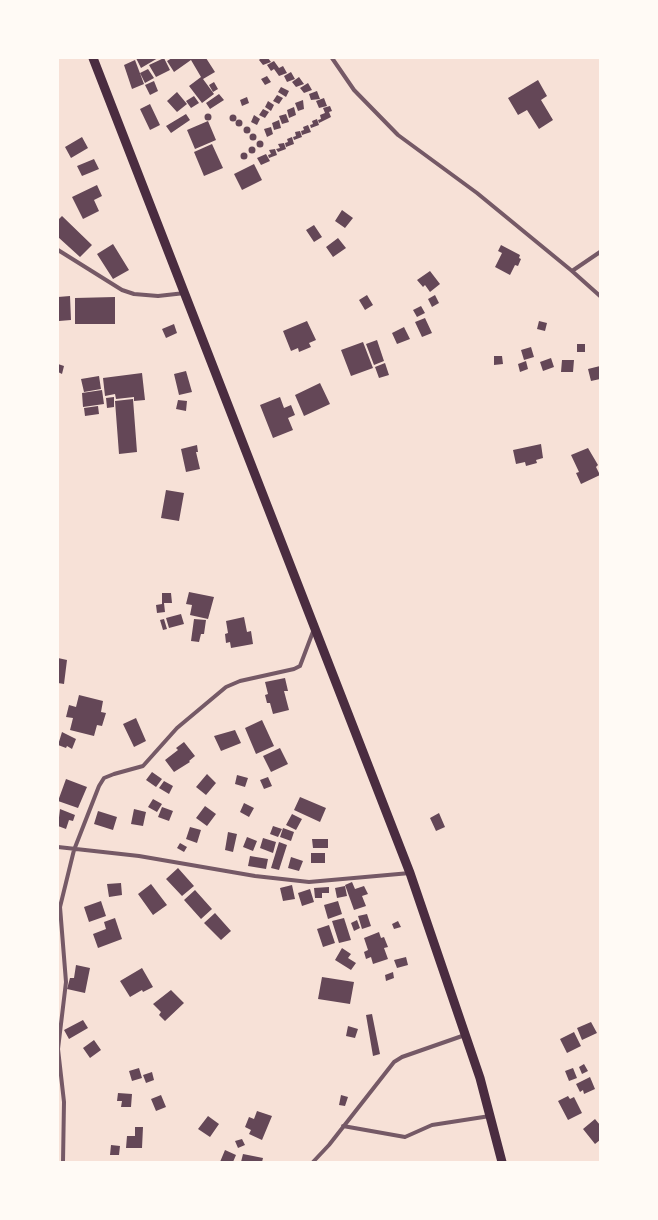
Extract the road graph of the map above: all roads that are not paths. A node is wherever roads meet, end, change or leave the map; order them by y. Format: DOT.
graph roads {
  1 [pos="93,58"];
  2 [pos="332,58"];
  3 [pos="58,250"];
  4 [pos="600,252"];
  5 [pos="572,271"];
  6 [pos="186,293"];
  7 [pos="600,296"];
  8 [pos="315,626"];
  9 [pos="58,847"];
  10 [pos="74,850"];
  11 [pos="410,873"];
  12 [pos="466,1035"];
  13 [pos="491,1116"];
  14 [pos="344,1126"];
  15 [pos="63,1162"];
  16 [pos="313,1162"];
  17 [pos="502,1162"];
  1 -- 6 [label="highway"];
  2 -- 5 [label="street"];
  3 -- 6 [label="street"];
  4 -- 5 [label="street"];
  5 -- 7 [label="street"];
  6 -- 8 [label="highway"];
  8 -- 10 [label="street"];
  8 -- 11 [label="highway"];
  9 -- 10 [label="street"];
  10 -- 11 [label="street"];
  10 -- 15 [label="street"];
  11 -- 12 [label="highway"];
  12 -- 13 [label="highway"];
  12 -- 14 [label="street"];
  13 -- 14 [label="street"];
  13 -- 17 [label="highway"];
  14 -- 16 [label="street"];
}
